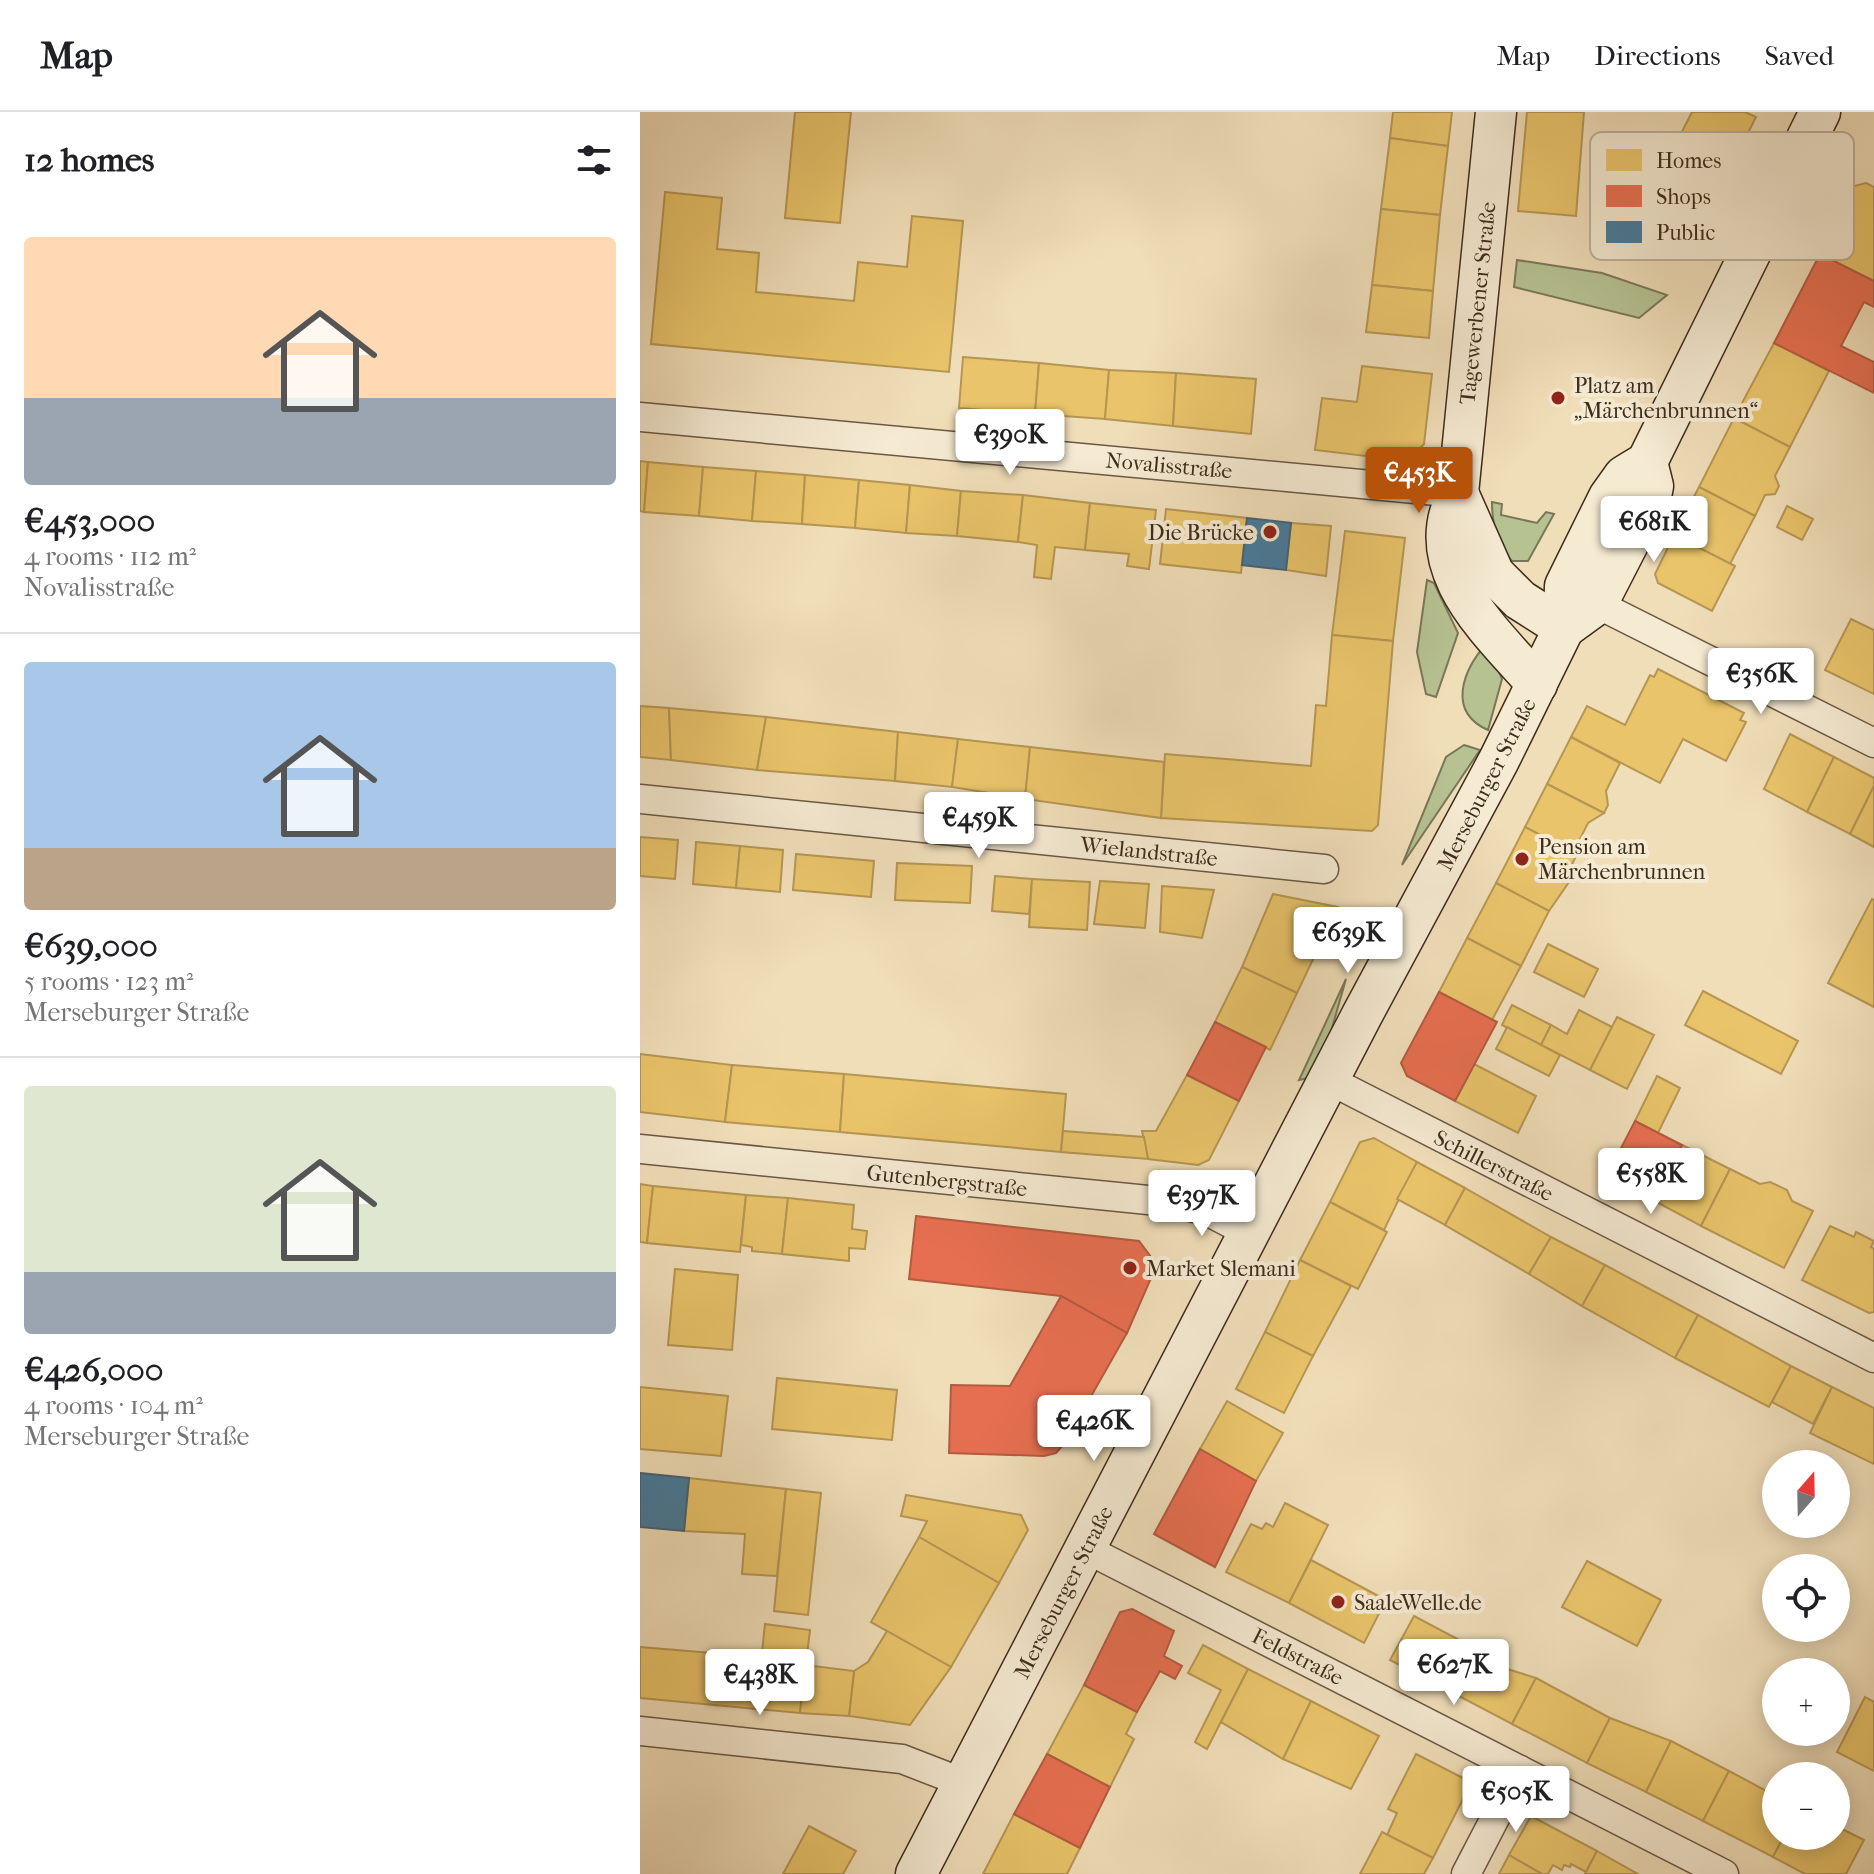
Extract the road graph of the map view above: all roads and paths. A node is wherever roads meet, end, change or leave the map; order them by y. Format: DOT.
graph roads {
  1 [pos="1496,112"];
  2 [pos="1820,112"];
  3 [pos="1810,132"];
  4 [pos="1747,260"];
  5 [pos="640,417"];
  6 [pos="1647,462"];
  7 [pos="1458,493"];
  8 [pos="1597,604"];
  9 [pos="1564,628"];
  10 [pos="1537,684"];
  11 [pos="1874,743"];
  12 [pos="640,799"];
  13 [pos="1324,869"];
  14 [pos="1329,1080"];
  15 [pos="640,1149"];
  16 [pos="1249,1233"];
  17 [pos="1874,1358"];
  18 [pos="1086,1549"];
  19 [pos="640,1731"];
  20 [pos="1520,1770"];
  21 [pos="964,1783"];
  22 [pos="916,1874"];
  23 [pos="1466,1874"];
  24 [pos="1724,1874"];
  1 -- 7 [label="main road, Tagewerbener Straße"];
  2 -- 3 [label="main road, Merseburger Straße"];
  4 -- 6 [label="main road, Merseburger Straße"];
  5 -- 7 [label="street, Novalisstraße"];
  6 -- 8 [label="main road, Merseburger Straße"];
  6 -- 9 [label="main road, Merseburger Straße"];
  7 -- 9 [label="main road"];
  7 -- 10 [label="main road, Tagewerbener Straße"];
  8 -- 9 [label="main road, Merseburger Straße"];
  8 -- 11 [label="street"];
  9 -- 10 [label="main road, Merseburger Straße"];
  10 -- 14 [label="main road, Merseburger Straße"];
  12 -- 13 [label="street, Wielandstraße"];
  14 -- 16 [label="main road, Merseburger Straße"];
  14 -- 17 [label="street, Schillerstraße"];
  15 -- 16 [label="street, Gutenbergstraße"];
  16 -- 18 [label="main road, Merseburger Straße"];
  18 -- 20 [label="street, Feldstraße"];
  18 -- 21 [label="main road, Merseburger Straße"];
  19 -- 21 [label="street"];
  20 -- 23 [label="street"];
  20 -- 24 [label="street, Feldstraße"];
  21 -- 22 [label="main road, Merseburger Straße"];
}
